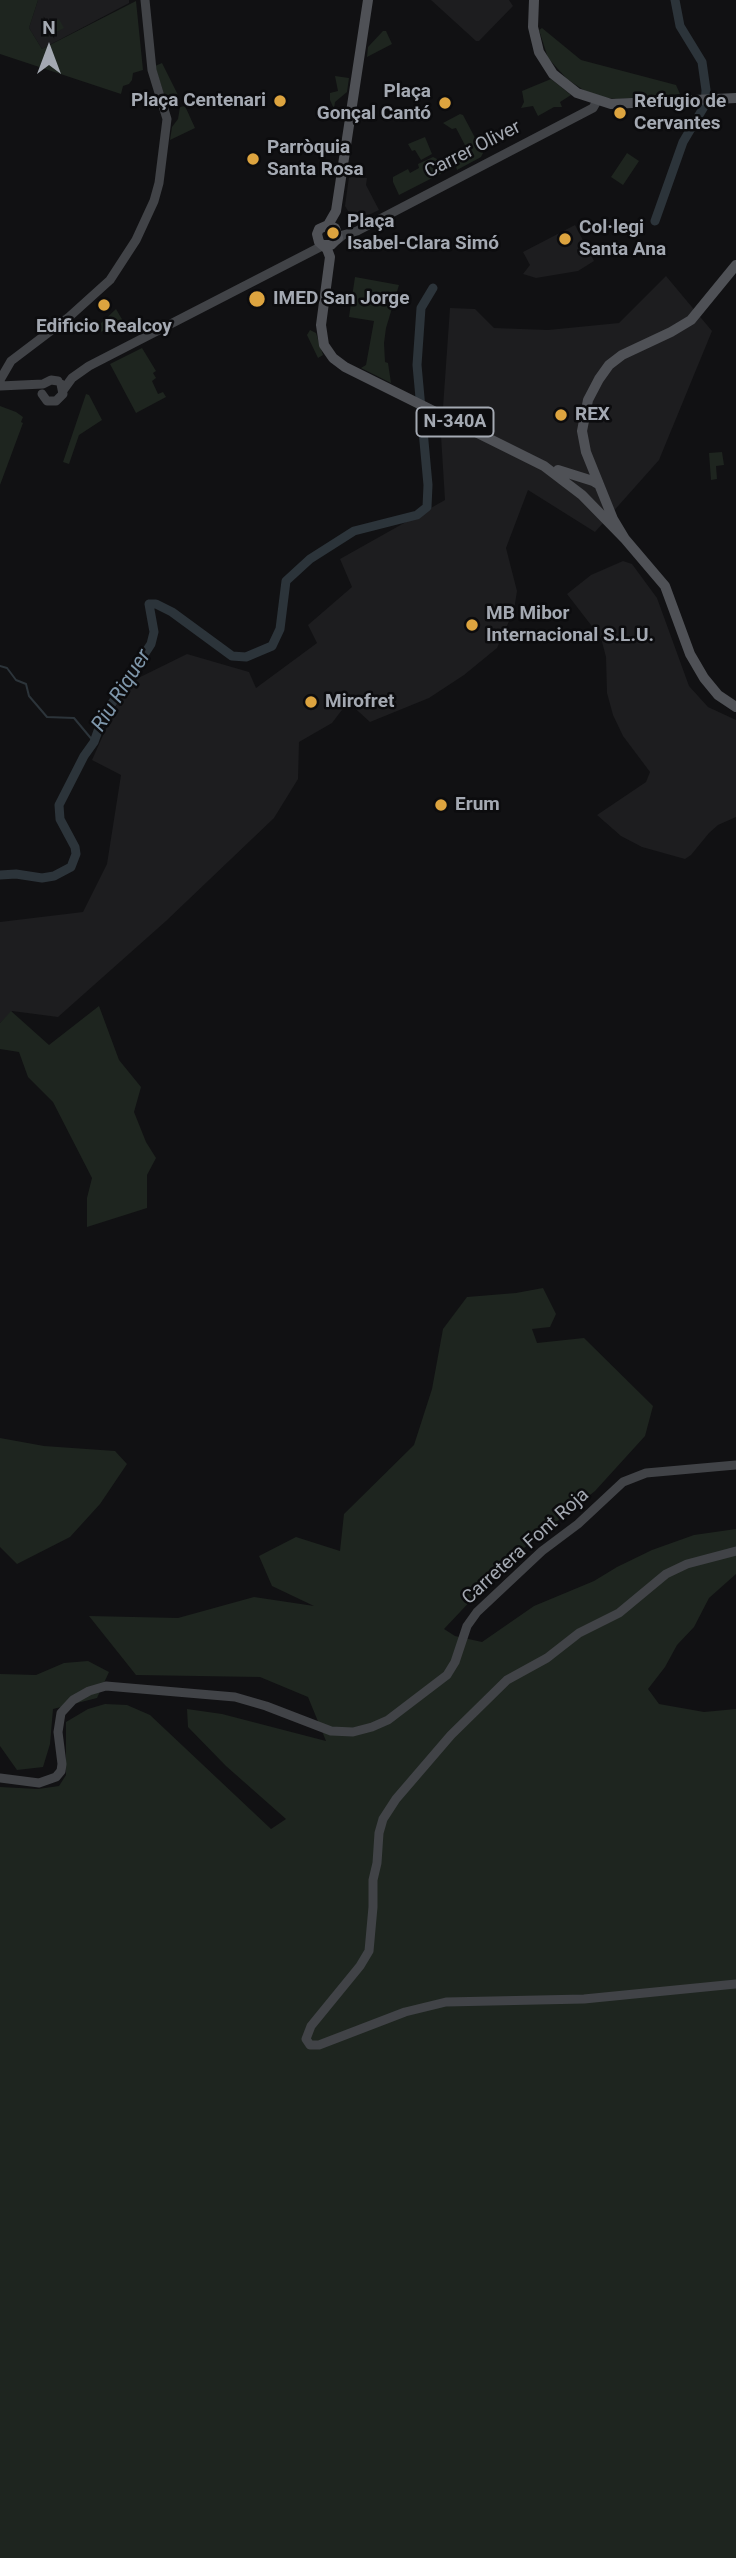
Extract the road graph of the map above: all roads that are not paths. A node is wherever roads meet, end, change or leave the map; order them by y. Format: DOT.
graph roads {
  1 [pos="145,0"];
  2 [pos="368,0"];
  3 [pos="534,0"];
  4 [pos="736,98"];
  5 [pos="597,101"];
  6 [pos="332,226"];
  7 [pos="363,226"];
  8 [pos="337,241"];
  9 [pos="321,242"];
  10 [pos="300,259"];
  11 [pos="736,265"];
  12 [pos="328,277"];
  13 [pos="2,385"];
  14 [pos="61,385"];
  15 [pos="43,389"];
  16 [pos="544,466"];
  17 [pos="595,482"];
  18 [pos="582,495"];
  19 [pos="605,505"];
  20 [pos="594,508"];
  21 [pos="625,539"];
  22 [pos="736,707"];
  23 [pos="736,1465"];
  24 [pos="736,1551"];
  25 [pos="0,1778"];
  26 [pos="736,1984"];
  1 -- 13 [label="street"];
  2 -- 6 [label="main road"];
  3 -- 5 [label="main road"];
  4 -- 5 [label="main road"];
  5 -- 7 [label="street, Carrer Oliver"];
  6 -- 7 [label="street, Carrer Oliver"];
  6 -- 8 [label="main road"];
  6 -- 9 [label="main road"];
  7 -- 8 [label="street, Carrer Oliver"];
  8 -- 9 [label="main road"];
  8 -- 12 [label="main road"];
  9 -- 10 [label="street"];
  9 -- 12 [label="main road"];
  10 -- 12 [label="street"];
  10 -- 14 [label="street"];
  11 -- 17 [label="main road"];
  12 -- 16 [label="main road, N-340A"];
  13 -- 15 [label="street"];
  14 -- 15 [label="street"];
  14 -- 15 [label="street"];
  16 -- 17 [label="main road"];
  16 -- 18 [label="main road, N-340A"];
  17 -- 18 [label="main road"];
  17 -- 19 [label="main road"];
  18 -- 20 [label="main road"];
  19 -- 20 [label="main road"];
  19 -- 21 [label="main road"];
  20 -- 21 [label="main road"];
  21 -- 22 [label="main road"];
  23 -- 25 [label="street, Carretera Font Roja"];
  24 -- 26 [label="street"];
}
